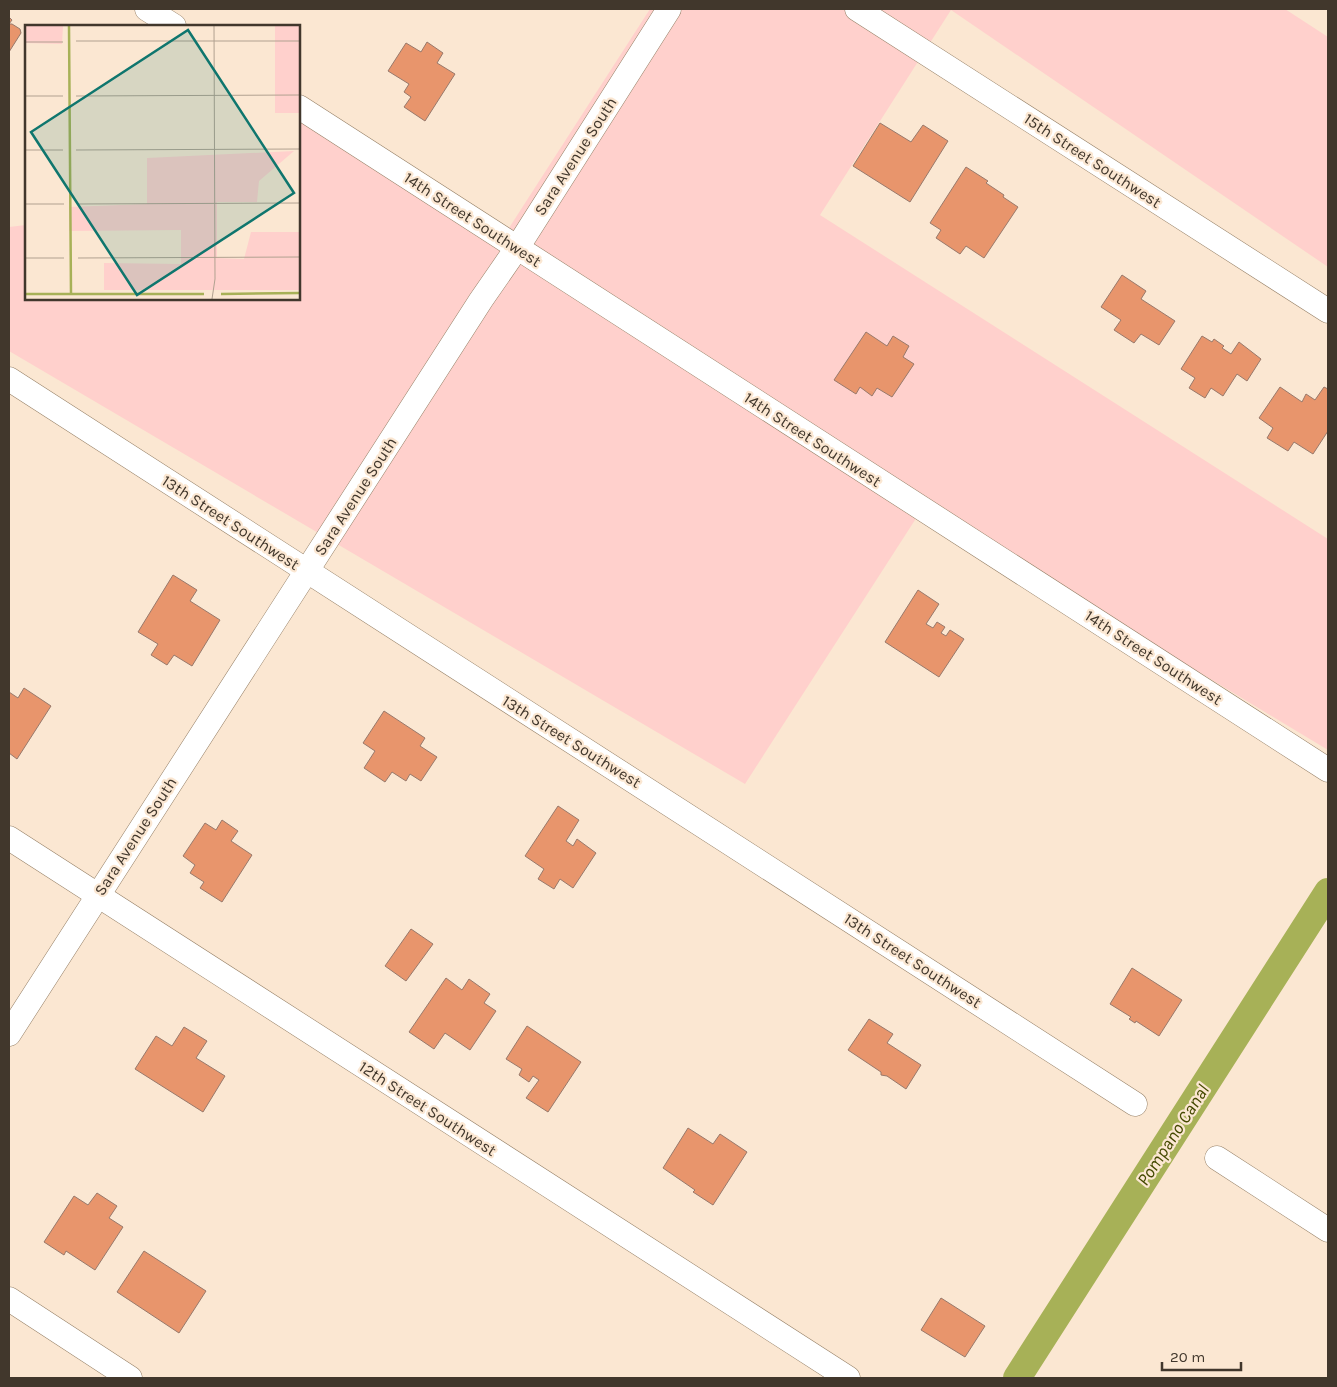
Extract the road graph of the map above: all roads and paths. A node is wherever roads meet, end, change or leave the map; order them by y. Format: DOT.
graph roads {
  1 [pos="147,9"];
  2 [pos="669,9"];
  3 [pos="857,9"];
  4 [pos="172,25"];
  5 [pos="300,108"];
  6 [pos="517,248"];
  7 [pos="1328,311"];
  8 [pos="9,379"];
  9 [pos="306,571"];
  10 [pos="1328,770"];
  11 [pos="9,838"];
  12 [pos="97,896"];
  13 [pos="9,1034"];
  14 [pos="1135,1104"];
  15 [pos="1217,1158"];
  16 [pos="1328,1230"];
  17 [pos="9,1299"];
  18 [pos="130,1378"];
  19 [pos="848,1378"];
  1 -- 4 [label="street"];
  2 -- 6 [label="street, Sara Avenue South"];
  3 -- 7 [label="street, 15th Street Southwest"];
  5 -- 6 [label="street, 14th Street Southwest"];
  6 -- 9 [label="street, Sara Avenue South"];
  6 -- 10 [label="street, 14th Street Southwest"];
  8 -- 9 [label="street, 13th Street Southwest"];
  9 -- 12 [label="street, Sara Avenue South"];
  9 -- 14 [label="street, 13th Street Southwest"];
  11 -- 12 [label="street, 12th Street Southwest"];
  12 -- 13 [label="street, Sara Avenue South"];
  12 -- 19 [label="street, 12th Street Southwest"];
  15 -- 16 [label="street"];
  17 -- 18 [label="street"];
}
